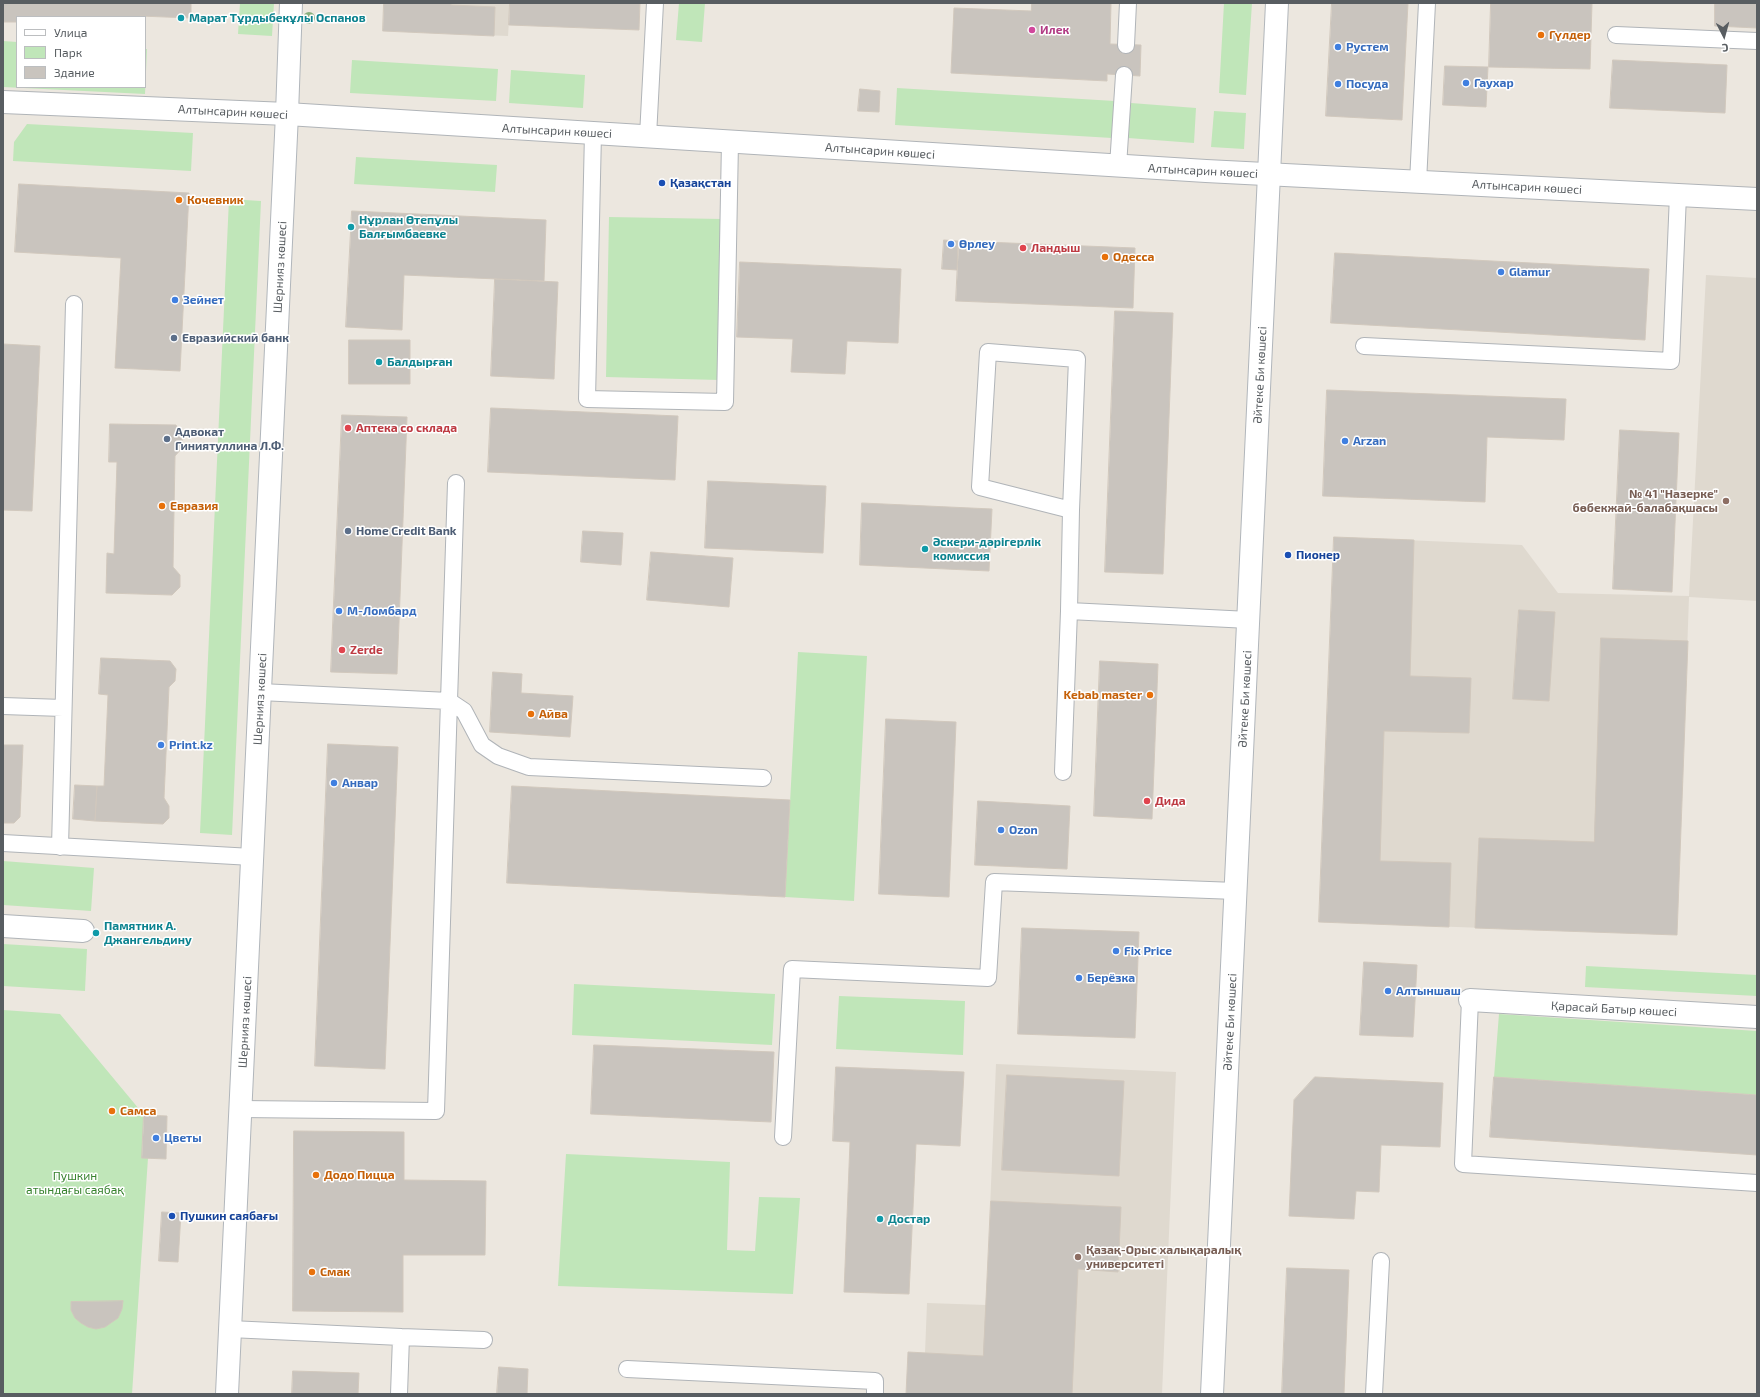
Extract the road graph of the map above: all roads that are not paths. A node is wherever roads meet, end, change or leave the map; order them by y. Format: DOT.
graph roads {
  1 [pos="291,3"];
  2 [pos="655,3"];
  3 [pos="1128,3"];
  4 [pos="1278,3"];
  5 [pos="1427,3"];
  6 [pos="1616,35"];
  7 [pos="1757,41"];
  8 [pos="1126,45"];
  9 [pos="1124,75"];
  10 [pos="3,102"];
  11 [pos="287,114"];
  12 [pos="593,133"];
  13 [pos="648,136"];
  14 [pos="730,142"];
  15 [pos="1118,166"];
  16 [pos="1270,174"];
  17 [pos="1418,182"];
  18 [pos="1678,195"];
  19 [pos="1757,199"];
  20 [pos="74,304"];
  21 [pos="1364,346"];
  22 [pos="456,483"];
  23 [pos="1071,510"];
  24 [pos="1069,611"];
  25 [pos="1248,620"];
  26 [pos="260,692"];
  27 [pos="449,701"];
  28 [pos="3,706"];
  29 [pos="63,708"];
  30 [pos="1063,772"];
  31 [pos="763,778"];
  32 [pos="3,843"];
  33 [pos="60,846"];
  34 [pos="252,857"];
  35 [pos="1236,891"];
  36 [pos="3,926"];
  37 [pos="83,931"];
  38 [pos="1470,1000"];
  39 [pos="1757,1017"];
  40 [pos="240,1109"];
  41 [pos="783,1137"];
  42 [pos="1757,1182"];
  43 [pos="1381,1261"];
  44 [pos="230,1329"];
  45 [pos="401,1337"];
  46 [pos="484,1340"];
  47 [pos="627,1369"];
  48 [pos="227,1394"];
  49 [pos="399,1394"];
  50 [pos="875,1394"];
  51 [pos="1212,1394"];
  52 [pos="1374,1394"];
  1 -- 11 [label="street, Шернияз көшесі"];
  2 -- 13 [label="lane"];
  3 -- 8 [label="lane"];
  4 -- 16 [label="street, Әйтеке Би көшесі"];
  5 -- 17 [label="lane"];
  6 -- 7 [label="lane"];
  9 -- 15 [label="lane"];
  10 -- 11 [label="street, Алтынсарин көшесі"];
  11 -- 12 [label="street, Алтынсарин көшесі"];
  11 -- 26 [label="street, Шернияз көшесі"];
  12 -- 13 [label="street, Алтынсарин көшесі"];
  12 -- 14 [label="lane"];
  13 -- 14 [label="street, Алтынсарин көшесі"];
  14 -- 15 [label="street, Алтынсарин көшесі"];
  15 -- 16 [label="street, Алтынсарин көшесі"];
  16 -- 17 [label="street, Алтынсарин көшесі"];
  16 -- 25 [label="street, Әйтеке Би көшесі"];
  17 -- 18 [label="street, Алтынсарин көшесі"];
  18 -- 19 [label="street, Алтынсарин көшесі"];
  18 -- 21 [label="lane"];
  20 -- 29 [label="lane"];
  22 -- 27 [label="lane"];
  23 -- 23 [label="lane"];
  23 -- 24 [label="lane"];
  24 -- 25 [label="lane"];
  24 -- 30 [label="lane"];
  25 -- 35 [label="street, Әйтеке Би көшесі"];
  26 -- 27 [label="lane"];
  26 -- 34 [label="street, Шернияз көшесі"];
  27 -- 31 [label="lane"];
  27 -- 40 [label="lane"];
  28 -- 29 [label="lane"];
  29 -- 33 [label="lane"];
  32 -- 33 [label="lane"];
  33 -- 34 [label="lane"];
  34 -- 40 [label="street, Шернияз көшесі"];
  35 -- 41 [label="lane"];
  35 -- 51 [label="street, Әйтеке Би көшесі"];
  36 -- 37 [label="street"];
  38 -- 39 [label="street, Қарасай Батыр көшесі"];
  38 -- 42 [label="lane"];
  40 -- 44 [label="street, Шернияз көшесі"];
  43 -- 52 [label="lane"];
  44 -- 45 [label="lane"];
  44 -- 48 [label="street, Шернияз көшесі"];
  45 -- 46 [label="lane"];
  45 -- 49 [label="lane"];
  47 -- 50 [label="lane"];
}
